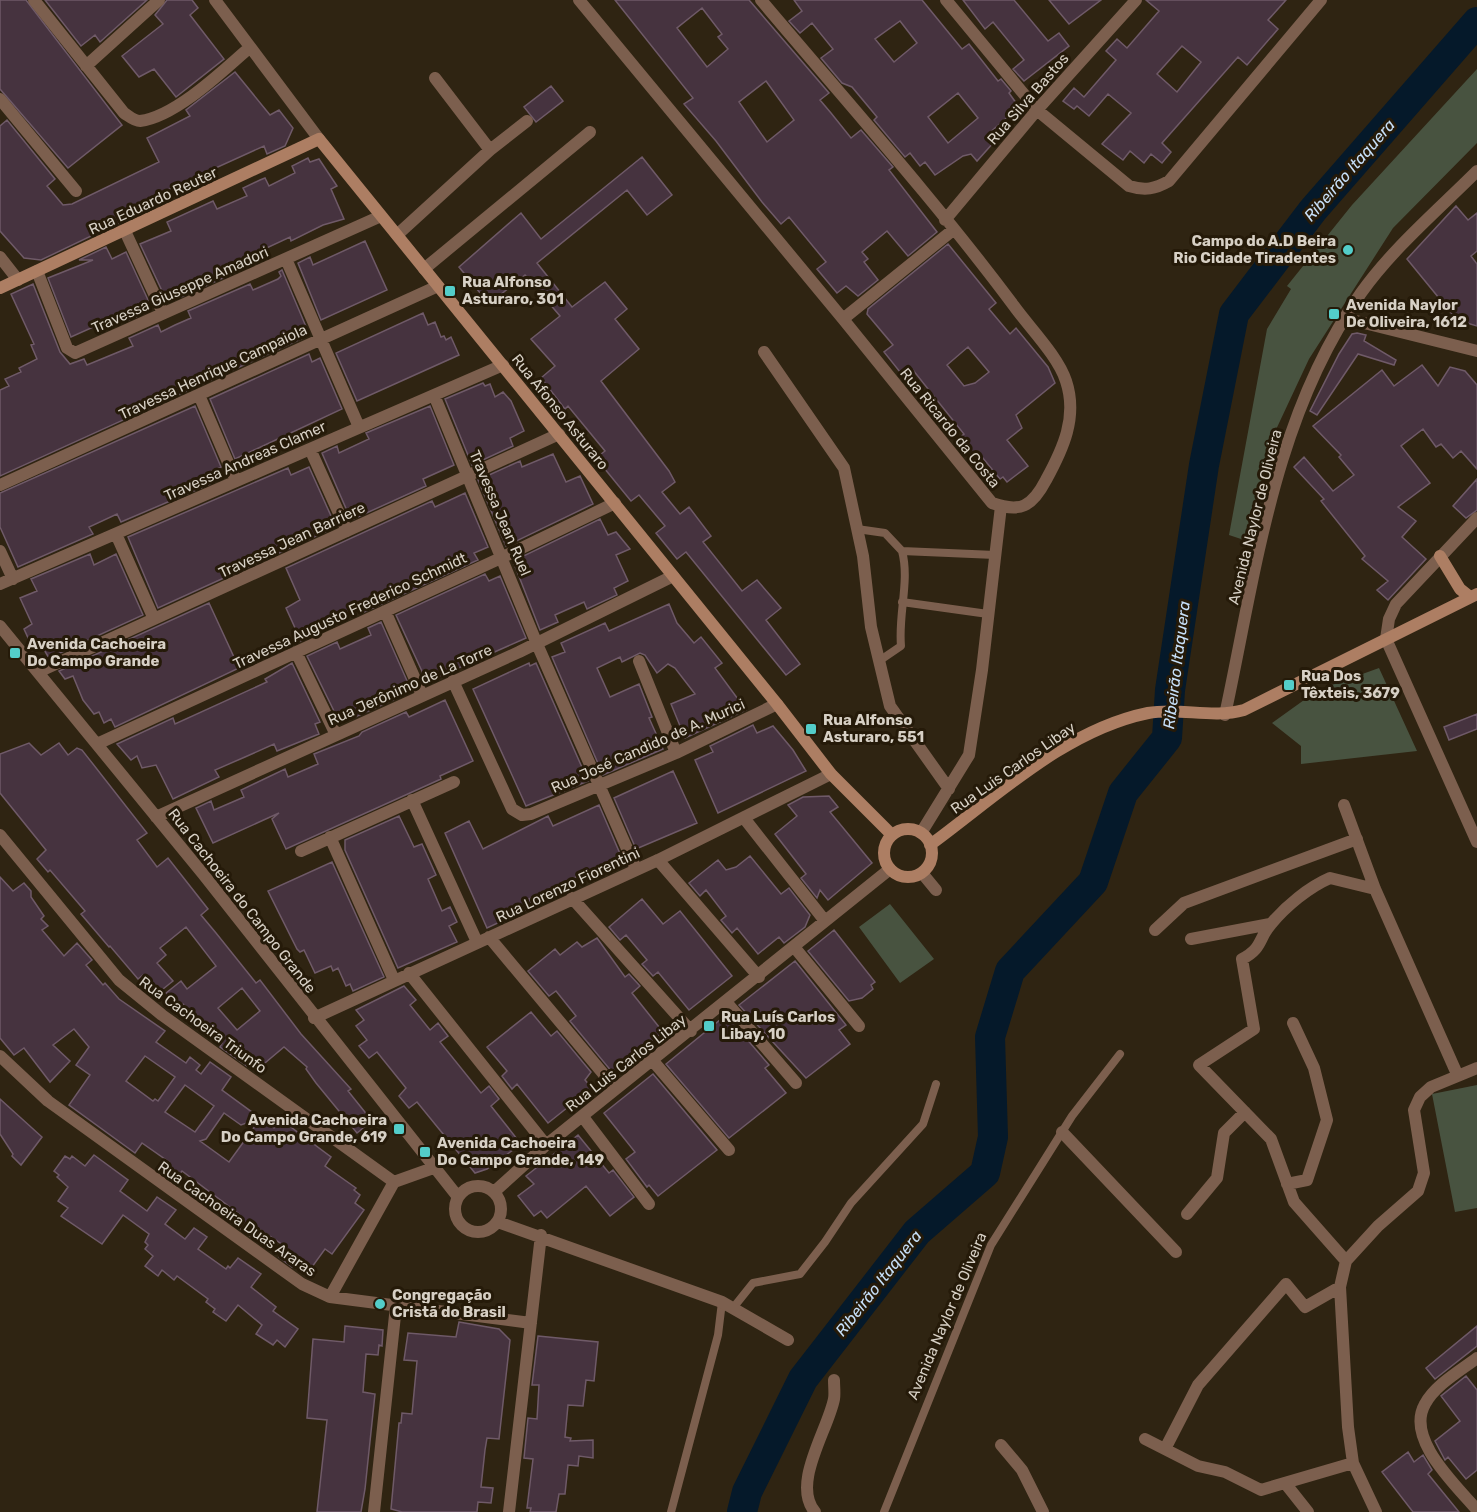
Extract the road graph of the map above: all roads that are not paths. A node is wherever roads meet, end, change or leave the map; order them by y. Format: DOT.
graph roads {
  1 [pos="34,0"];
  2 [pos="159,0"];
  3 [pos="215,0"];
  4 [pos="579,0"];
  5 [pos="761,0"];
  6 [pos="946,0"];
  7 [pos="1136,0"];
  8 [pos="1321,0"];
  9 [pos="1123,5"];
  10 [pos="249,48"];
  11 [pos="86,66"];
  12 [pos="435,78"];
  13 [pos="0,99"];
  14 [pos="1037,110"];
  15 [pos="527,121"];
  16 [pos="590,132"];
  17 [pos="319,140"];
  18 [pos="490,150"];
  19 [pos="1477,171"];
  20 [pos="76,192"];
  21 [pos="381,216"];
  22 [pos="949,225"];
  23 [pos="125,231"];
  24 [pos="397,235"];
  25 [pos="0,257"];
  26 [pos="286,259"];
  27 [pos="424,269"];
  28 [pos="37,271"];
  29 [pos="18,280"];
  30 [pos="438,286"];
  31 [pos="0,288"];
  32 [pos="163,313"];
  33 [pos="1344,318"];
  34 [pos="843,319"];
  35 [pos="321,339"];
  36 [pos="1477,351"];
  37 [pos="764,352"];
  38 [pos="502,365"];
  39 [pos="199,395"];
  40 [pos="434,395"];
  41 [pos="359,427"];
  42 [pos="559,434"];
  43 [pos="310,449"];
  44 [pos="467,476"];
  45 [pos="236,481"];
  46 [pos="0,485"];
  47 [pos="615,503"];
  48 [pos="1001,506"];
  49 [pos="1477,518"];
  50 [pos="857,528"];
  51 [pos="347,531"];
  52 [pos="116,534"];
  53 [pos="902,550"];
  54 [pos="0,551"];
  55 [pos="995,555"];
  56 [pos="1440,556"];
  57 [pos="503,557"];
  58 [pos="673,576"];
  59 [pos="13,579"];
  60 [pos="0,584"];
  61 [pos="1474,596"];
  62 [pos="902,602"];
  63 [pos="385,611"];
  64 [pos="988,614"];
  65 [pos="154,619"];
  66 [pos="0,626"];
  67 [pos="1386,639"];
  68 [pos="537,644"];
  69 [pos="296,652"];
  70 [pos="639,661"];
  71 [pos="879,661"];
  72 [pos="38,672"];
  73 [pos="453,681"];
  74 [pos="422,695"];
  75 [pos="777,704"];
  76 [pos="1225,715"];
  77 [pos="336,735"];
  78 [pos="97,744"];
  79 [pos="676,753"];
  80 [pos="831,774"];
  81 [pos="454,782"];
  82 [pos="600,787"];
  83 [pos="949,789"];
  84 [pos="412,800"];
  85 [pos="1344,806"];
  86 [pos="156,817"];
  87 [pos="744,818"];
  88 [pos="921,833"];
  89 [pos="0,835"];
  90 [pos="892,835"];
  91 [pos="330,837"];
  92 [pos="1357,839"];
  93 [pos="1477,842"];
  94 [pos="930,845"];
  95 [pos="301,851"];
  96 [pos="658,860"];
  97 [pos="636,869"];
  98 [pos="890,869"];
  99 [pos="922,873"];
  100 [pos="1376,889"];
  101 [pos="936,890"];
  102 [pos="572,898"];
  103 [pos="825,921"];
  104 [pos="1270,924"];
  105 [pos="1155,930"];
  106 [pos="1191,939"];
  107 [pos="483,940"];
  108 [pos="795,948"];
  109 [pos="409,973"];
  110 [pos="759,977"];
  111 [pos="394,980"];
  112 [pos="727,1003"];
  113 [pos="314,1018"];
  114 [pos="1293,1023"];
  115 [pos="859,1026"];
  116 [pos="691,1031"];
  117 [pos="1120,1054"];
  118 [pos="0,1056"];
  119 [pos="653,1061"];
  120 [pos="1477,1068"];
  121 [pos="1457,1074"];
  122 [pos="796,1083"];
  123 [pos="936,1084"];
  124 [pos="616,1089"];
  125 [pos="1245,1112"];
  126 [pos="583,1116"];
  127 [pos="1062,1132"];
  128 [pos="546,1145"];
  129 [pos="729,1150"];
  130 [pos="436,1167"];
  131 [pos="394,1182"];
  132 [pos="1287,1184"];
  133 [pos="494,1192"];
  134 [pos="458,1197"];
  135 [pos="649,1204"];
  136 [pos="1187,1214"];
  137 [pos="498,1222"];
  138 [pos="541,1235"];
  139 [pos="1176,1252"];
  140 [pos="1346,1261"];
  141 [pos="1340,1287"];
  142 [pos="330,1297"];
  143 [pos="727,1305"];
  144 [pos="396,1306"];
  145 [pos="531,1323"];
  146 [pos="788,1340"];
  147 [pos="1477,1358"];
  148 [pos="834,1380"];
  149 [pos="1146,1439"];
  150 [pos="1001,1445"];
  151 [pos="1165,1449"];
  152 [pos="1353,1463"];
  153 [pos="1285,1483"];
  154 [pos="1477,1510"];
  155 [pos="374,1512"];
  156 [pos="509,1512"];
  157 [pos="671,1512"];
  158 [pos="815,1512"];
  159 [pos="884,1512"];
  160 [pos="1043,1512"];
  161 [pos="1308,1512"];
  162 [pos="1376,1512"];
  1 -- 11 [label="street"];
  2 -- 11 [label="street"];
  3 -- 10 [label="street, Rua Afonso Asturaro"];
  4 -- 34 [label="street, Rua Ricardo da Costa"];
  5 -- 22 [label="street, Rua Ricardo da Costa"];
  6 -- 14 [label="street"];
  7 -- 9 [label="street, Rua Silva Bastos"];
  8 -- 14 [label="street"];
  9 -- 14 [label="street, Rua Silva Bastos"];
  10 -- 11 [label="street"];
  10 -- 17 [label="street, Rua Afonso Asturaro"];
  12 -- 18 [label="street"];
  13 -- 20 [label="street"];
  14 -- 22 [label="street, Rua Silva Bastos"];
  15 -- 18 [label="street"];
  16 -- 27 [label="street"];
  17 -- 21 [label="street, Rua Afonso Asturaro"];
  17 -- 23 [label="street, Rua Eduardo Reuter"];
  18 -- 24 [label="street"];
  19 -- 33 [label="street, Avenida Naylor de Oliveira"];
  21 -- 24 [label="street, Rua Afonso Asturaro"];
  21 -- 26 [label="street, Travessa Giuseppe Amadori"];
  22 -- 34 [label="street, Rua Silva Bastos"];
  22 -- 48 [label="street, Rua Ricardo da Costa"];
  23 -- 28 [label="street, Rua Eduardo Reuter"];
  23 -- 32 [label="street"];
  24 -- 27 [label="street, Rua Afonso Asturaro"];
  25 -- 29 [label="street"];
  26 -- 32 [label="street, Travessa Giuseppe Amadori"];
  26 -- 35 [label="street"];
  27 -- 30 [label="street, Rua Afonso Asturaro"];
  28 -- 29 [label="street, Rua Eduardo Reuter"];
  28 -- 32 [label="street, Travessa Giuseppe Amadori"];
  29 -- 31 [label="street, Rua Eduardo Reuter"];
  30 -- 35 [label="street, Travessa Henrique Campaiola"];
  30 -- 38 [label="street, Rua Afonso Asturaro"];
  33 -- 36 [label="street"];
  33 -- 76 [label="street, Avenida Naylor de Oliveira"];
  34 -- 48 [label="street, Rua Ricardo da Costa"];
  35 -- 39 [label="street, Travessa Henrique Campaiola"];
  35 -- 41 [label="street"];
  37 -- 50 [label="street"];
  38 -- 40 [label="street, Travessa Andreas Clamer"];
  38 -- 42 [label="street, Rua Afonso Asturaro"];
  39 -- 45 [label="street"];
  39 -- 46 [label="street, Travessa Henrique Campaiola"];
  40 -- 41 [label="street, Travessa Andreas Clamer"];
  40 -- 44 [label="street, Travessa Jean Ruel"];
  41 -- 43 [label="street, Travessa Andreas Clamer"];
  42 -- 44 [label="street, Travessa Jean Barriere"];
  42 -- 47 [label="street, Rua Afonso Asturaro"];
  43 -- 45 [label="street, Travessa Andreas Clamer"];
  43 -- 51 [label="street"];
  44 -- 51 [label="street, Travessa Jean Barriere"];
  44 -- 57 [label="street, Travessa Jean Ruel"];
  45 -- 52 [label="street, Travessa Andreas Clamer"];
  47 -- 57 [label="street, Travessa Augusto Frederico Schmidt"];
  47 -- 58 [label="street, Rua Afonso Asturaro"];
  48 -- 55 [label="street"];
  49 -- 56 [label="street"];
  50 -- 53 [label="lane"];
  50 -- 71 [label="street"];
  51 -- 65 [label="street, Travessa Jean Barriere"];
  52 -- 59 [label="street, Travessa Andreas Clamer"];
  52 -- 65 [label="street"];
  53 -- 55 [label="lane"];
  53 -- 62 [label="lane"];
  54 -- 59 [label="street"];
  55 -- 64 [label="street"];
  56 -- 61 [label="street"];
  56 -- 67 [label="street"];
  57 -- 63 [label="street, Travessa Augusto Frederico Schmidt"];
  57 -- 68 [label="street, Travessa Jean Ruel"];
  58 -- 68 [label="street, Rua Jerônimo de La Torre"];
  58 -- 75 [label="street, Rua Afonso Asturaro"];
  59 -- 60 [label="street, Travessa Andreas Clamer"];
  61 -- 67 [label="street, Rua Luis Carlos Libay"];
  62 -- 64 [label="lane"];
  62 -- 71 [label="lane"];
  63 -- 69 [label="street, Travessa Augusto Frederico Schmidt"];
  63 -- 74 [label="street"];
  64 -- 83 [label="street"];
  65 -- 72 [label="street, Travessa Jean Barriere"];
  66 -- 72 [label="street, Rua Cachoeira do Campo Grande"];
  67 -- 76 [label="street, Rua Luis Carlos Libay"];
  67 -- 93 [label="street"];
  68 -- 73 [label="street, Rua Jerônimo de La Torre"];
  68 -- 82 [label="street, Travessa Jean Ruel"];
  69 -- 77 [label="street"];
  69 -- 78 [label="street, Travessa Augusto Frederico Schmidt"];
  70 -- 79 [label="street"];
  71 -- 83 [label="street"];
  72 -- 78 [label="street, Rua Cachoeira do Campo Grande"];
  73 -- 74 [label="street, Rua Jerônimo de La Torre"];
  73 -- 82 [label="street, Rua José Candido de A. Murici"];
  74 -- 77 [label="street, Rua Jerônimo de La Torre"];
  75 -- 79 [label="street, Rua José Candido de A. Murici"];
  75 -- 80 [label="street, Rua Afonso Asturaro"];
  76 -- 94 [label="street, Rua Luis Carlos Libay"];
  77 -- 86 [label="street, Rua Jerônimo de La Torre"];
  78 -- 86 [label="street, Rua Cachoeira do Campo Grande"];
  79 -- 82 [label="street, Rua José Candido de A. Murici"];
  80 -- 87 [label="street, Rua Lorenzo Fiorentini"];
  80 -- 90 [label="street, Rua Afonso Asturaro"];
  81 -- 84 [label="street"];
  82 -- 97 [label="street, Travessa Jean Ruel"];
  83 -- 88 [label="street"];
  84 -- 91 [label="street"];
  84 -- 107 [label="street"];
  85 -- 92 [label="street"];
  86 -- 113 [label="street, Rua Cachoeira do Campo Grande"];
  87 -- 96 [label="street, Rua Lorenzo Fiorentini"];
  87 -- 103 [label="street"];
  88 -- 90 [label="street"];
  88 -- 94 [label="street"];
  89 -- 131 [label="street, Rua Cachoeira Triunfo"];
  90 -- 98 [label="street"];
  91 -- 95 [label="street"];
  91 -- 111 [label="street"];
  92 -- 100 [label="street"];
  92 -- 105 [label="street"];
  94 -- 99 [label="street"];
  96 -- 97 [label="street, Rua Lorenzo Fiorentini"];
  96 -- 110 [label="street"];
  97 -- 102 [label="street, Rua Lorenzo Fiorentini"];
  98 -- 99 [label="street"];
  98 -- 103 [label="street, Rua Luis Carlos Libay"];
  99 -- 101 [label="street"];
  100 -- 104 [label="street"];
  100 -- 121 [label="street"];
  102 -- 107 [label="street, Rua Lorenzo Fiorentini"];
  102 -- 116 [label="street"];
  103 -- 108 [label="street, Rua Luis Carlos Libay"];
  104 -- 106 [label="street"];
  104 -- 125 [label="street"];
  107 -- 109 [label="street, Rua Lorenzo Fiorentini"];
  107 -- 124 [label="street"];
  108 -- 110 [label="street, Rua Luis Carlos Libay"];
  108 -- 115 [label="street"];
  109 -- 111 [label="street, Rua Lorenzo Fiorentini"];
  109 -- 128 [label="street"];
  110 -- 112 [label="street, Rua Luis Carlos Libay"];
  111 -- 113 [label="street, Rua Lorenzo Fiorentini"];
  112 -- 116 [label="street, Rua Luis Carlos Libay"];
  112 -- 122 [label="street"];
  113 -- 130 [label="street, Rua Cachoeira do Campo Grande"];
  114 -- 132 [label="street"];
  116 -- 119 [label="street, Rua Luis Carlos Libay"];
  117 -- 127 [label="lane, Avenida Naylor de Oliveira"];
  118 -- 142 [label="street, Rua Cachoeira Duas Araras"];
  119 -- 124 [label="street, Rua Luis Carlos Libay"];
  119 -- 129 [label="street"];
  120 -- 121 [label="street"];
  121 -- 140 [label="street"];
  123 -- 143 [label="lane"];
  124 -- 126 [label="street, Rua Luis Carlos Libay"];
  125 -- 132 [label="street"];
  125 -- 136 [label="street"];
  126 -- 128 [label="street, Rua Luis Carlos Libay"];
  126 -- 135 [label="street"];
  127 -- 139 [label="street"];
  127 -- 159 [label="lane, Avenida Naylor de Oliveira"];
  128 -- 133 [label="street, Rua Luis Carlos Libay"];
  130 -- 131 [label="street"];
  130 -- 134 [label="street, Rua Cachoeira do Campo Grande"];
  131 -- 142 [label="street"];
  132 -- 140 [label="street"];
  133 -- 134 [label="street"];
  133 -- 137 [label="street"];
  134 -- 137 [label="street"];
  137 -- 138 [label="street"];
  138 -- 143 [label="street"];
  138 -- 145 [label="street"];
  140 -- 141 [label="street"];
  141 -- 151 [label="street"];
  141 -- 152 [label="street"];
  142 -- 144 [label="street, Rua Cachoeira Duas Araras"];
  143 -- 146 [label="street"];
  143 -- 157 [label="lane"];
  144 -- 145 [label="street, Rua Cachoeira Duas Araras"];
  144 -- 155 [label="street"];
  145 -- 156 [label="street"];
  147 -- 154 [label="street"];
  148 -- 158 [label="street"];
  149 -- 151 [label="street"];
  150 -- 160 [label="street"];
  151 -- 153 [label="street"];
  152 -- 153 [label="street"];
  152 -- 162 [label="street"];
  153 -- 161 [label="street"];
}
